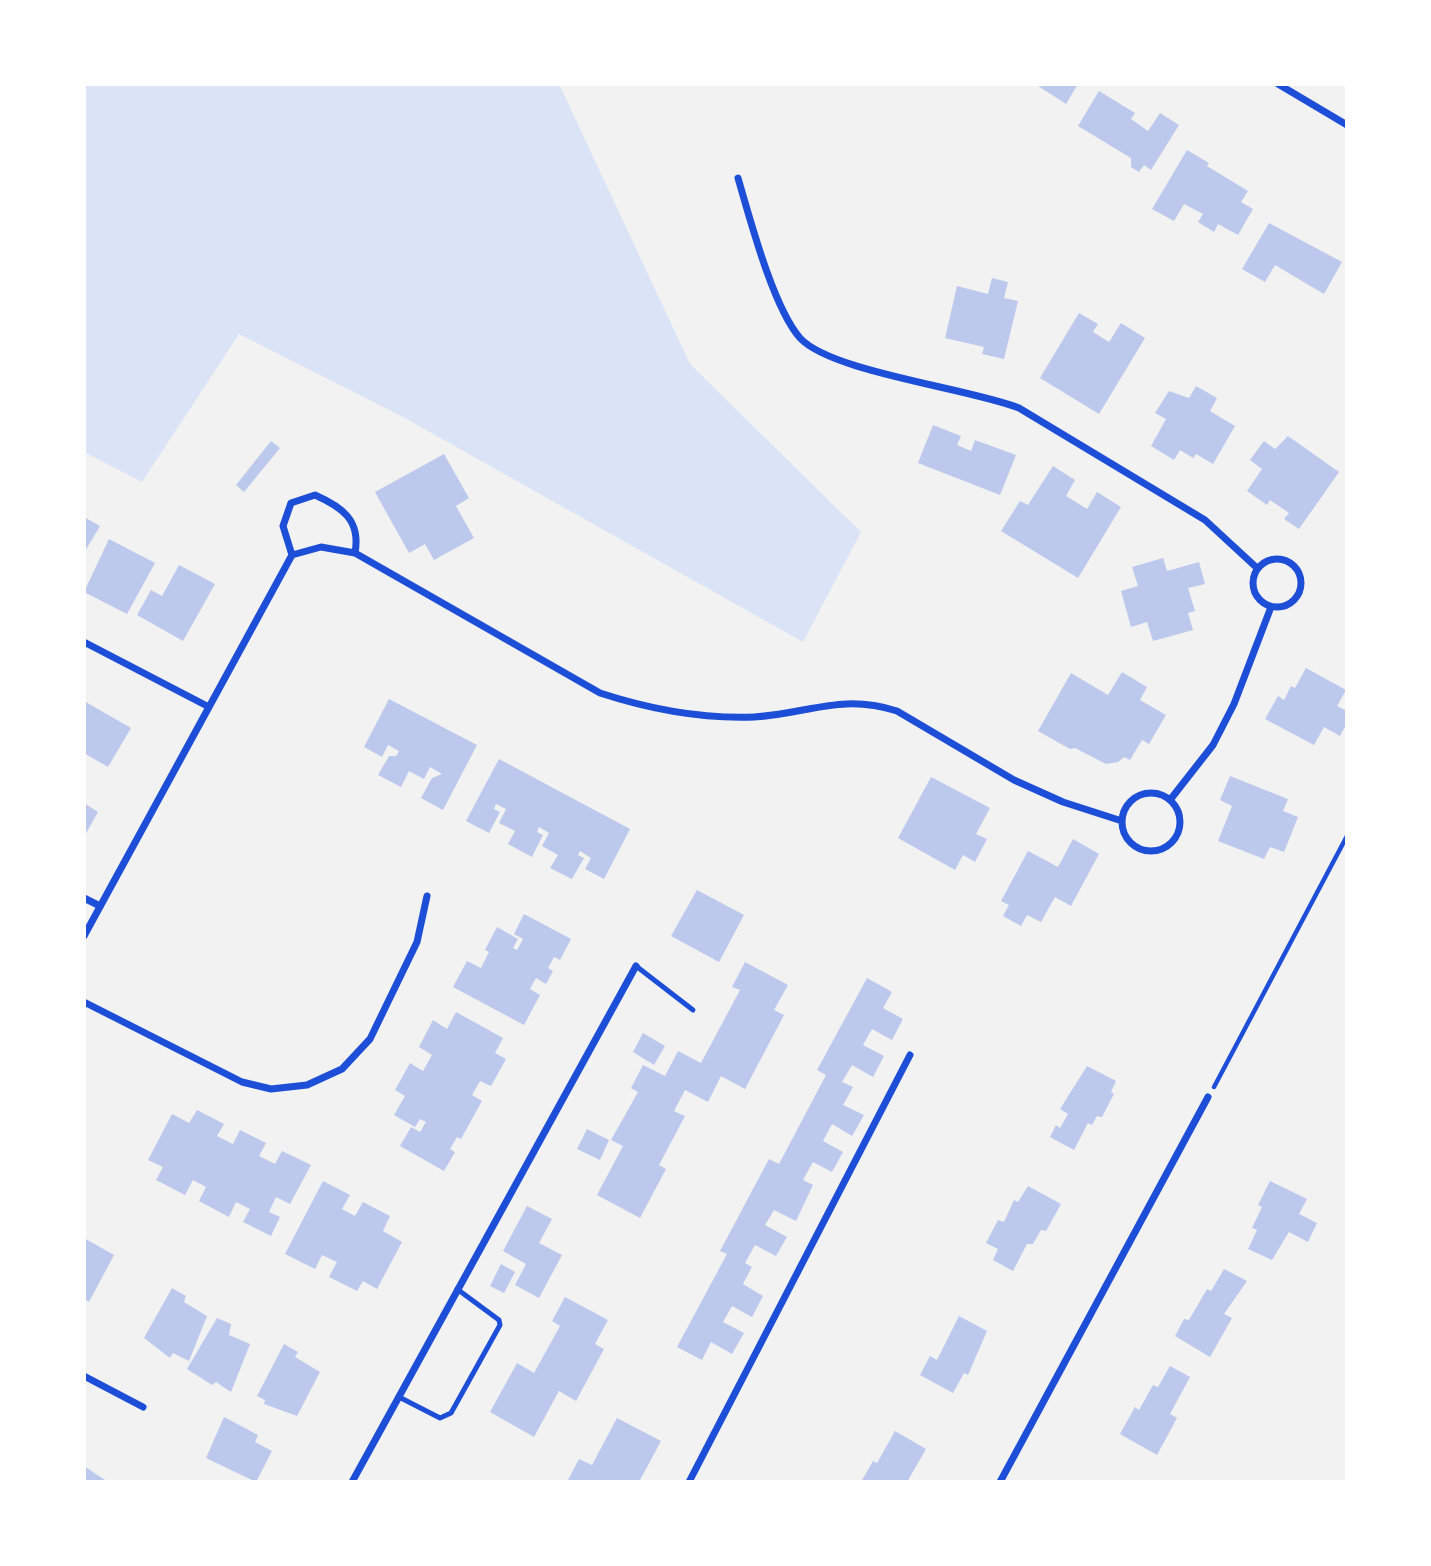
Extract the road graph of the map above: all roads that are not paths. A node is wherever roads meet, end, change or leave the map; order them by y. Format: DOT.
graph roads {
  1 [pos="1278,84"];
  2 [pos="1347,125"];
  3 [pos="738,178"];
  4 [pos="355,553"];
  5 [pos="292,555"];
  6 [pos="1257,568"];
  7 [pos="1271,607"];
  8 [pos="84,642"];
  9 [pos="209,707"];
  10 [pos="1170,800"];
  11 [pos="1122,821"];
  12 [pos="427,896"];
  13 [pos="84,898"];
  14 [pos="100,906"];
  15 [pos="84,936"];
  16 [pos="635,966"];
  17 [pos="84,1002"];
  18 [pos="693,1010"];
  19 [pos="910,1055"];
  20 [pos="1208,1097"];
  21 [pos="457,1289"];
  22 [pos="84,1376"];
  23 [pos="399,1397"];
  24 [pos="144,1407"];
  25 [pos="352,1482"];
  26 [pos="690,1482"];
  27 [pos="1000,1482"];
  1 -- 2 [label="street"];
  3 -- 6 [label="street"];
  4 -- 5 [label="street"];
  4 -- 5 [label="street"];
  4 -- 11 [label="street"];
  5 -- 9 [label="street"];
  6 -- 7 [label="street"];
  6 -- 7 [label="street"];
  7 -- 10 [label="street"];
  8 -- 9 [label="street"];
  9 -- 14 [label="street"];
  10 -- 11 [label="street"];
  10 -- 11 [label="street"];
  12 -- 17 [label="street"];
  13 -- 14 [label="street"];
  14 -- 15 [label="street"];
  16 -- 18 [label="lane"];
  16 -- 21 [label="street"];
  19 -- 26 [label="street"];
  20 -- 27 [label="street"];
  21 -- 23 [label="street"];
  21 -- 23 [label="lane"];
  22 -- 24 [label="street"];
  23 -- 25 [label="street"];
}
